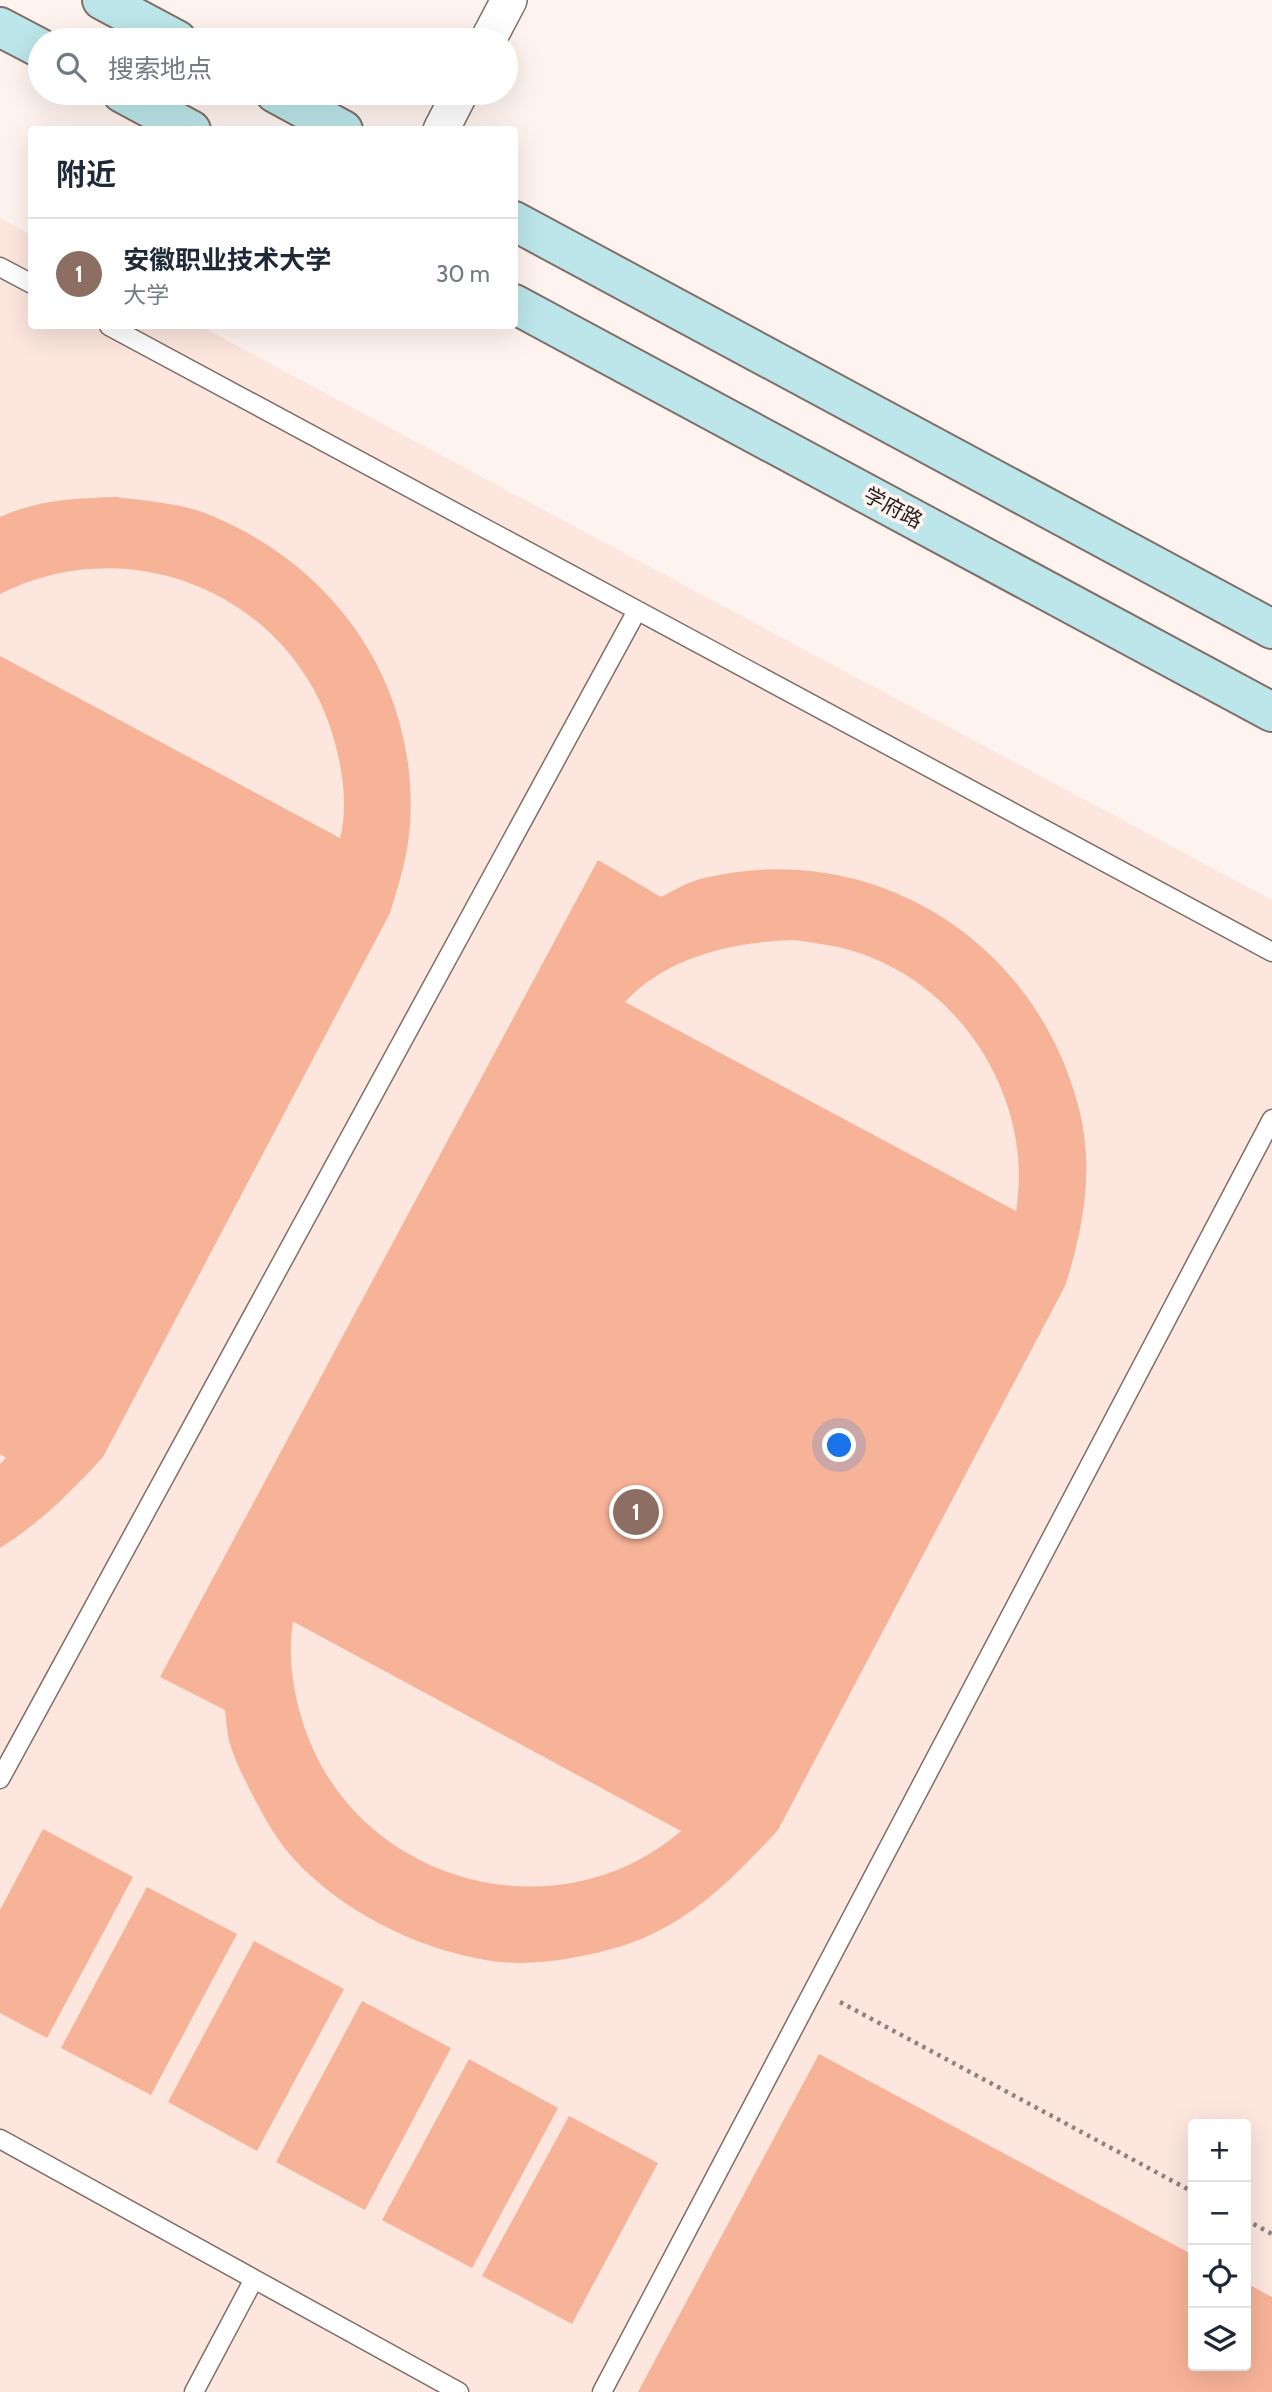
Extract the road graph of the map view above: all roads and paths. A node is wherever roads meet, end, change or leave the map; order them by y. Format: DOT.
graph roads {
  1 [pos="102,0"];
  2 [pos="509,0"];
  3 [pos="0,27"];
  4 [pos="154,28"];
  5 [pos="494,28"];
  6 [pos="28,42"];
  7 [pos="144,105"];
  8 [pos="297,105"];
  9 [pos="454,105"];
  10 [pos="184,126"];
  11 [pos="337,126"];
  12 [pos="443,126"];
  13 [pos="518,223"];
  14 [pos="0,267"];
  15 [pos="28,282"];
  16 [pos="518,306"];
  17 [pos="115,329"];
  18 [pos="633,618"];
  19 [pos="1272,629"];
  20 [pos="1272,712"];
  21 [pos="1272,952"];
  22 [pos="1272,1119"];
  23 [pos="0,1779"];
  24 [pos="814,1988"];
  25 [pos="0,2139"];
  26 [pos="1188,2189"];
  27 [pos="1251,2223"];
  28 [pos="1272,2234"];
  29 [pos="254,2279"];
  30 [pos="194,2392"];
  31 [pos="459,2392"];
  32 [pos="602,2392"];
  1 -- 4 [label="main road"];
  2 -- 5 [label="street"];
  3 -- 6 [label="main road"];
  7 -- 10 [label="main road"];
  8 -- 11 [label="main road"];
  9 -- 12 [label="street"];
  13 -- 19 [label="main road"];
  14 -- 15 [label="lane"];
  16 -- 20 [label="main road, 学府路"];
  17 -- 21 [label="lane"];
  18 -- 23 [label="lane"];
  22 -- 24 [label="lane"];
  24 -- 26 [label="path"];
  24 -- 32 [label="lane"];
  25 -- 29 [label="lane"];
  27 -- 28 [label="path"];
  29 -- 30 [label="lane"];
  29 -- 31 [label="lane"];
}
